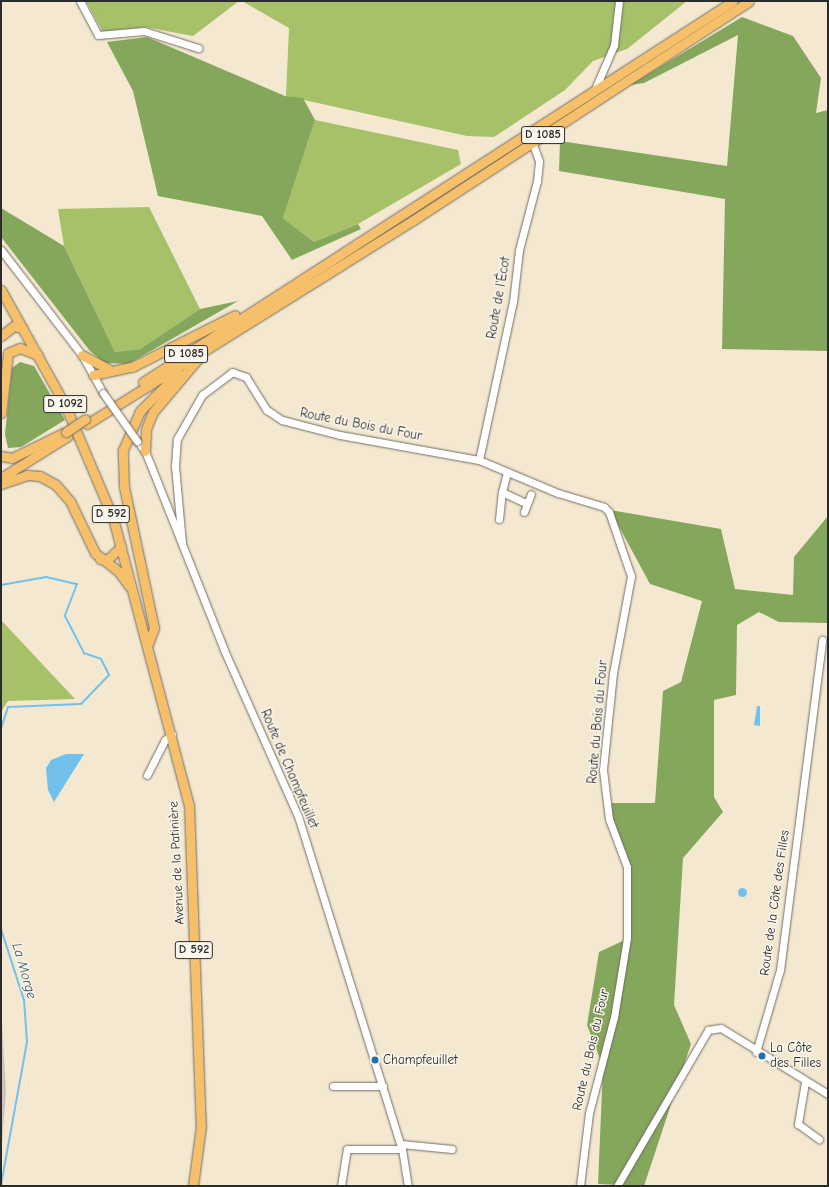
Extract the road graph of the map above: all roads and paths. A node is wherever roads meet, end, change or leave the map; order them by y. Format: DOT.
graph roads {
  1 [pos="80,1"];
  2 [pos="619,1"];
  3 [pos="733,1"];
  4 [pos="749,1"];
  5 [pos="198,48"];
  6 [pos="595,89"];
  7 [pos="532,142"];
  8 [pos="1,250"];
  9 [pos="286,288"];
  10 [pos="1,290"];
  11 [pos="23,328"];
  12 [pos="1,336"];
  13 [pos="217,343"];
  14 [pos="38,355"];
  15 [pos="82,355"];
  16 [pos="198,359"];
  17 [pos="112,370"];
  18 [pos="93,375"];
  19 [pos="1,413"];
  20 [pos="86,422"];
  21 [pos="79,433"];
  22 [pos="67,434"];
  23 [pos="145,451"];
  24 [pos="1,456"];
  25 [pos="479,460"];
  26 [pos="507,472"];
  27 [pos="1,473"];
  28 [pos="1,478"];
  29 [pos="1,484"];
  30 [pos="502,492"];
  31 [pos="531,494"];
  32 [pos="526,503"];
  33 [pos="524,512"];
  34 [pos="499,519"];
  35 [pos="182,543"];
  36 [pos="121,547"];
  37 [pos="100,559"];
  38 [pos="133,592"];
  39 [pos="822,640"];
  40 [pos="148,644"];
  41 [pos="172,734"];
  42 [pos="147,775"];
  43 [pos="756,1052"];
  44 [pos="805,1082"];
  45 [pos="333,1086"];
  46 [pos="383,1086"];
  47 [pos="828,1094"];
  48 [pos="819,1139"];
  49 [pos="402,1146"];
  50 [pos="452,1149"];
  51 [pos="193,1186"];
  52 [pos="341,1186"];
  53 [pos="408,1186"];
  54 [pos="580,1186"];
  55 [pos="617,1186"];
  1 -- 5 [label="street"];
  2 -- 6 [label="street"];
  3 -- 6 [label="main road, D 1085"];
  4 -- 7 [label="main road, D 1085"];
  6 -- 9 [label="main road, D 1085"];
  7 -- 13 [label="main road, D 1085"];
  7 -- 25 [label="street, Route de l'Écot"];
  8 -- 15 [label="street, Route de Champfeuillet"];
  9 -- 17 [label="main road"];
  9 -- 20 [label="main road, D 1085"];
  10 -- 11 [label="main road, D 1092"];
  11 -- 12 [label="main road"];
  11 -- 14 [label="main road, D 1092"];
  13 -- 16 [label="main road"];
  13 -- 20 [label="main road, D 1085"];
  14 -- 19 [label="main road"];
  14 -- 21 [label="main road, D 1092"];
  15 -- 17 [label="main road"];
  15 -- 18 [label="street, Route de Champfeuillet"];
  16 -- 23 [label="main road"];
  16 -- 40 [label="main road"];
  17 -- 18 [label="main road"];
  18 -- 23 [label="street, Route de Champfeuillet, bridge"];
  20 -- 22 [label="main road, D 1085"];
  21 -- 36 [label="main road, D 592"];
  22 -- 24 [label="main road"];
  22 -- 27 [label="main road, D 1085"];
  22 -- 28 [label="main road, D 1085"];
  23 -- 35 [label="street, Route de Champfeuillet"];
  25 -- 26 [label="street, Route du Bois du Four"];
  25 -- 35 [label="street, Route du Bois du Four"];
  26 -- 30 [label="street"];
  26 -- 54 [label="street, Route du Bois du Four"];
  29 -- 37 [label="main road"];
  30 -- 32 [label="street"];
  30 -- 34 [label="street"];
  31 -- 32 [label="street"];
  32 -- 33 [label="street"];
  35 -- 46 [label="street, Route de Champfeuillet"];
  36 -- 37 [label="main road"];
  36 -- 38 [label="main road, Avenue de la Patinière / D 592"];
  37 -- 38 [label="main road"];
  38 -- 40 [label="main road, Avenue de la Patinière / D 592"];
  39 -- 43 [label="street, Route de la Côte des Filles"];
  40 -- 41 [label="main road, Avenue de la Patinière / D 592"];
  41 -- 42 [label="street"];
  41 -- 51 [label="main road, Avenue de la Patinière / D 592"];
  43 -- 44 [label="street"];
  43 -- 55 [label="street"];
  44 -- 47 [label="street"];
  44 -- 48 [label="street"];
  45 -- 46 [label="street"];
  46 -- 49 [label="street, Route de Champfeuillet"];
  49 -- 50 [label="street"];
  49 -- 52 [label="street"];
  49 -- 53 [label="street, Route de Champfeuillet"];
}
